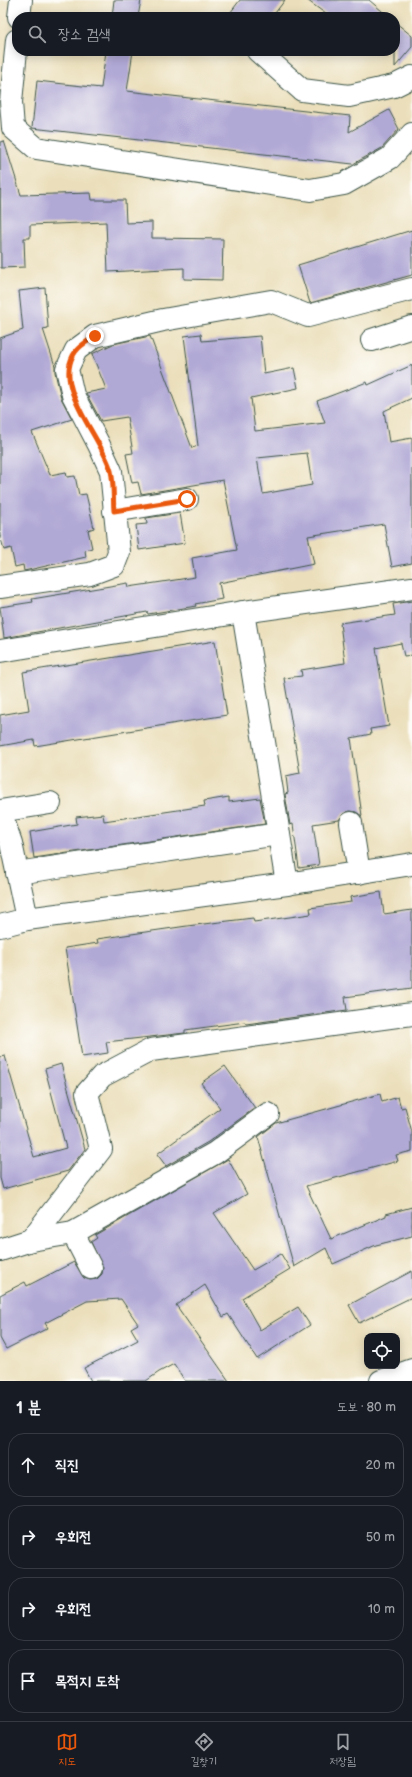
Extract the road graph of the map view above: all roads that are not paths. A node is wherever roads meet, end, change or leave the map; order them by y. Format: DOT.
graph roads {
  1 [pos="21,0"];
  2 [pos="20,12"];
  3 [pos="15,56"];
  4 [pos="264,56"];
  5 [pos="412,77"];
  6 [pos="412,134"];
  7 [pos="412,290"];
  8 [pos="412,327"];
  9 [pos="372,340"];
  10 [pos="187,499"];
  11 [pos="114,511"];
  12 [pos="0,587"];
  13 [pos="412,588"];
  14 [pos="243,612"];
  15 [pos="0,651"];
  16 [pos="50,803"];
  17 [pos="0,811"];
  18 [pos="351,823"];
  19 [pos="279,834"];
  20 [pos="412,864"];
  21 [pos="359,872"];
  22 [pos="17,873"];
  23 [pos="287,884"];
  24 [pos="27,919"];
  25 [pos="0,926"];
  26 [pos="412,1014"];
  27 [pos="268,1114"];
  28 [pos="73,1233"];
  29 [pos="31,1240"];
  30 [pos="0,1250"];
  31 [pos="91,1268"];
  32 [pos="412,1370"];
  33 [pos="381,1381"];
  1 -- 2 [label="street"];
  3 -- 6 [label="street"];
  4 -- 5 [label="street"];
  7 -- 11 [label="street"];
  8 -- 9 [label="street"];
  10 -- 11 [label="street"];
  11 -- 12 [label="street"];
  13 -- 14 [label="street"];
  14 -- 15 [label="street"];
  14 -- 19 [label="street"];
  16 -- 17 [label="street"];
  17 -- 22 [label="street"];
  18 -- 21 [label="street"];
  19 -- 22 [label="street"];
  19 -- 23 [label="street"];
  20 -- 21 [label="street"];
  21 -- 23 [label="street"];
  22 -- 24 [label="street"];
  23 -- 24 [label="street"];
  24 -- 25 [label="street"];
  26 -- 29 [label="street"];
  27 -- 28 [label="street"];
  28 -- 29 [label="street"];
  28 -- 31 [label="street"];
  29 -- 30 [label="street"];
  32 -- 33 [label="street"];
}
